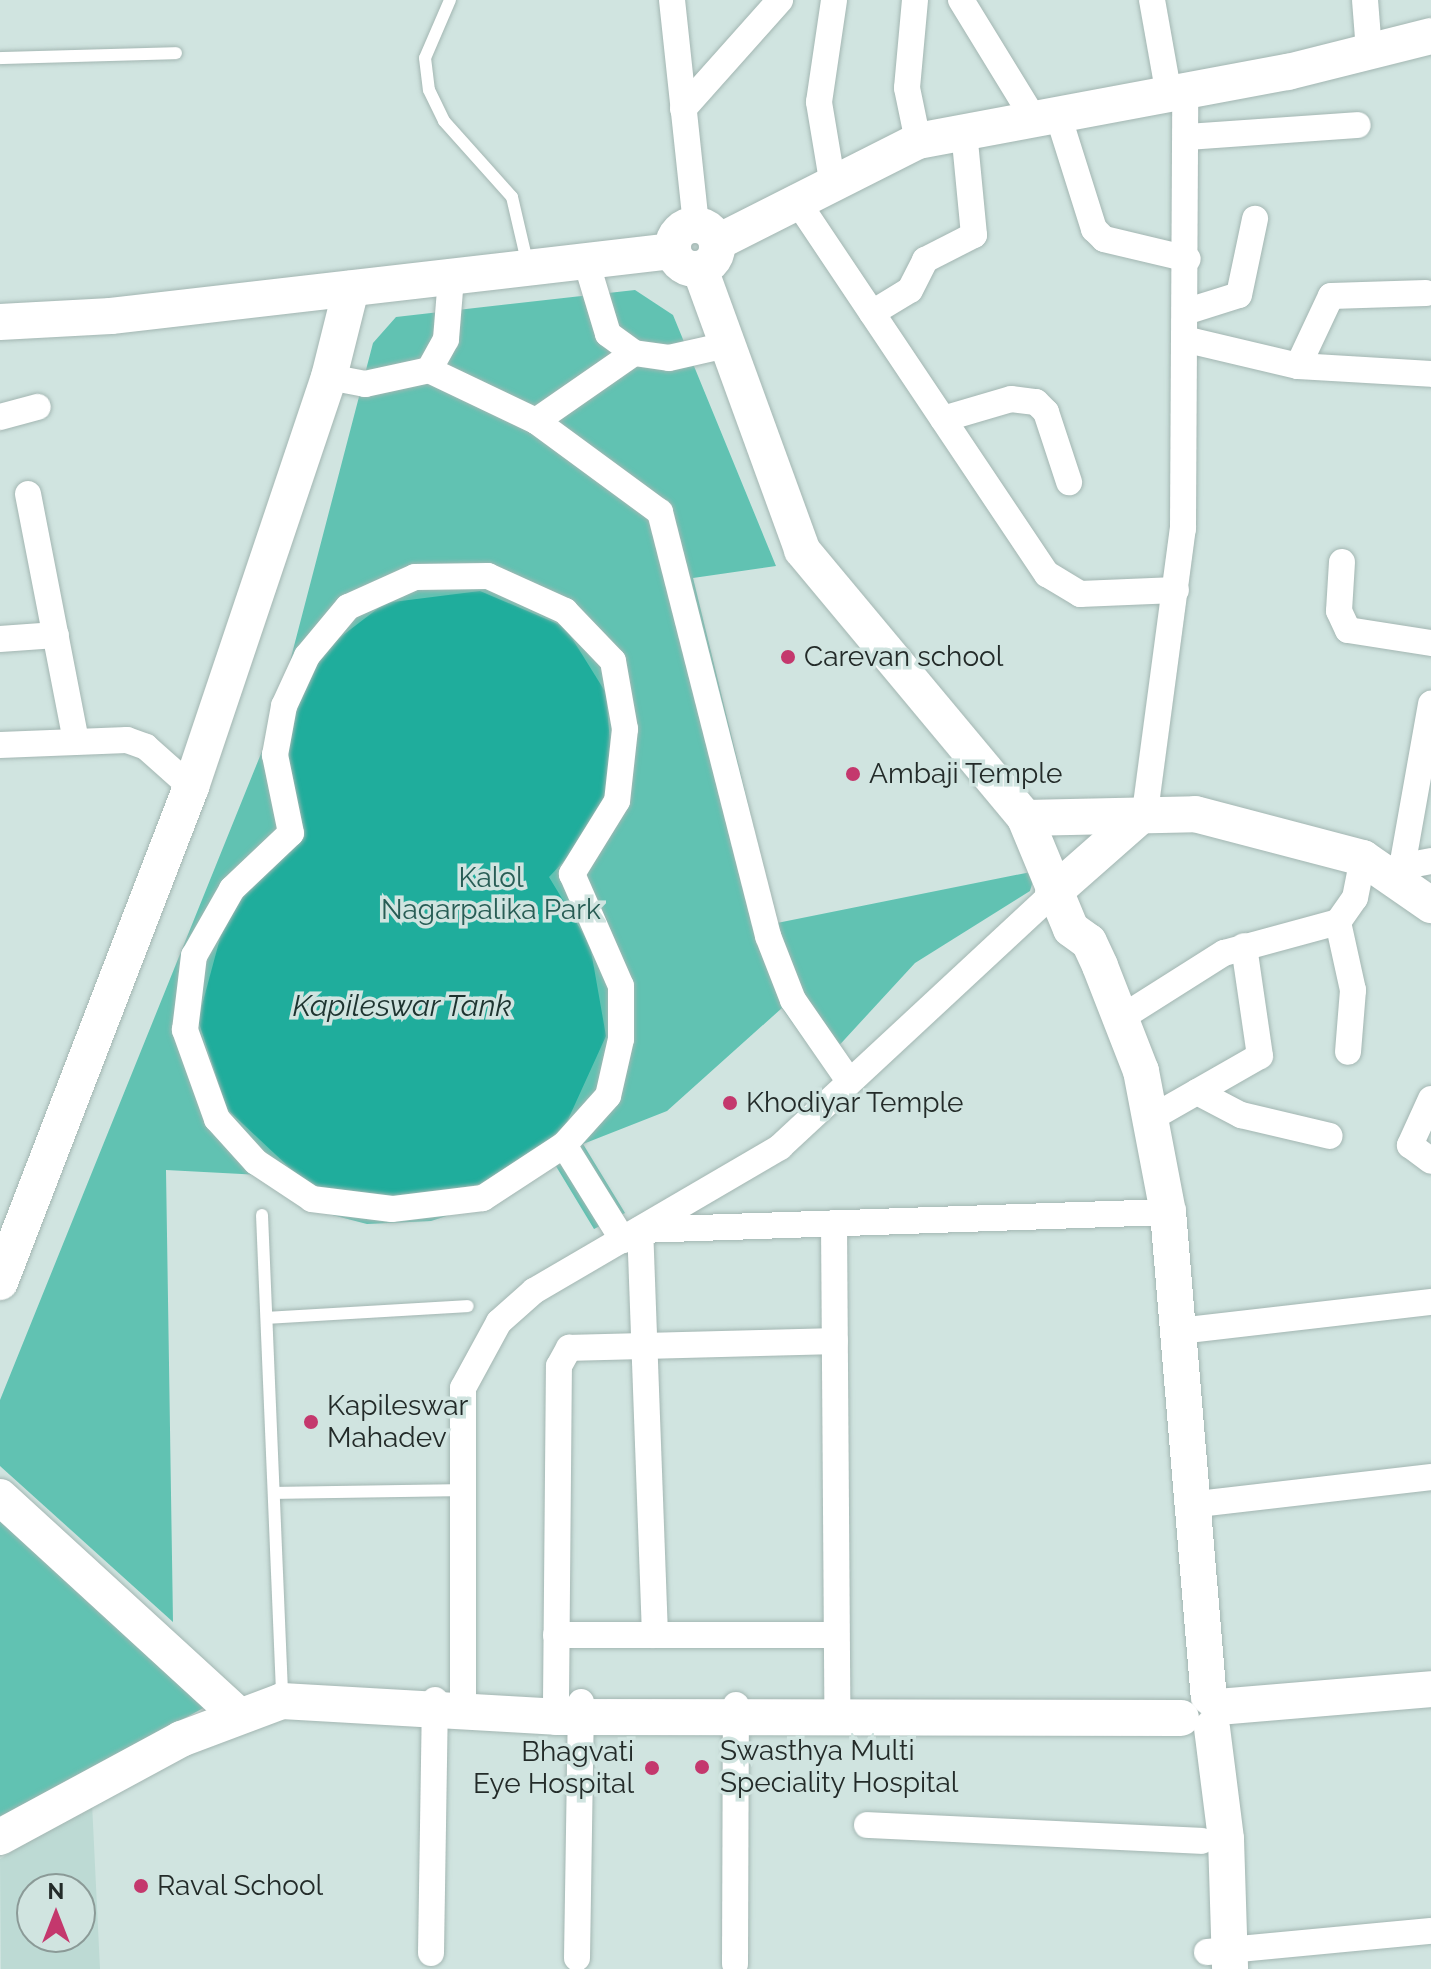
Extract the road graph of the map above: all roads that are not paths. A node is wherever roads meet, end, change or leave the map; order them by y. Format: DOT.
graph roads {
  1 [pos="450,0"];
  2 [pos="672,0"];
  3 [pos="780,0"];
  4 [pos="834,0"];
  5 [pos="915,0"];
  6 [pos="961,0"];
  7 [pos="1152,0"];
  8 [pos="1365,0"];
  9 [pos="1431,36"];
  10 [pos="1369,51"];
  11 [pos="176,53"];
  12 [pos="0,58"];
  13 [pos="1177,94"];
  14 [pos="683,109"];
  15 [pos="1046,117"];
  16 [pos="1358,125"];
  17 [pos="964,131"];
  18 [pos="1186,137"];
  19 [pos="918,141"];
  20 [pos="832,180"];
  21 [pos="795,198"];
  22 [pos="1255,219"];
  23 [pos="697,247"];
  24 [pos="1188,259"];
  25 [pos="586,261"];
  26 [pos="528,269"];
  27 [pos="451,278"];
  28 [pos="351,289"];
  29 [pos="1426,293"];
  30 [pos="1188,311"];
  31 [pos="872,313"];
  32 [pos="0,322"];
  33 [pos="1188,340"];
  34 [pos="731,344"];
  35 [pos="634,353"];
  36 [pos="1298,366"];
  37 [pos="429,370"];
  38 [pos="1431,374"];
  39 [pos="329,377"];
  40 [pos="38,407"];
  41 [pos="0,417"];
  42 [pos="943,419"];
  43 [pos="536,421"];
  44 [pos="1069,482"];
  45 [pos="28,494"];
  46 [pos="1342,562"];
  47 [pos="1176,590"];
  48 [pos="56,635"];
  49 [pos="0,639"];
  50 [pos="1431,643"];
  51 [pos="1431,704"];
  52 [pos="76,740"];
  53 [pos="0,745"];
  54 [pos="191,787"];
  55 [pos="1145,812"];
  56 [pos="1025,818"];
  57 [pos="1431,861"];
  58 [pos="1385,865"];
  59 [pos="1053,893"];
  60 [pos="1431,905"];
  61 [pos="1338,922"];
  62 [pos="1071,929"];
  63 [pos="1244,946"];
  64 [pos="1121,1018"];
  65 [pos="1348,1052"];
  66 [pos="849,1081"];
  67 [pos="1197,1092"];
  68 [pos="1431,1099"];
  69 [pos="1153,1117"];
  70 [pos="1330,1136"];
  71 [pos="564,1145"];
  72 [pos="1431,1161"];
  73 [pos="1156,1213"];
  74 [pos="262,1215"];
  75 [pos="834,1223"];
  76 [pos="631,1235"];
  77 [pos="0,1282"];
  78 [pos="1431,1302"];
  79 [pos="468,1306"];
  80 [pos="267,1318"];
  81 [pos="1179,1331"];
  82 [pos="835,1341"];
  83 [pos="644,1342"];
  84 [pos="1431,1477"];
  85 [pos="462,1490"];
  86 [pos="275,1493"];
  87 [pos="0,1497"];
  88 [pos="1198,1504"];
  89 [pos="556,1635"];
  90 [pos="655,1635"];
  91 [pos="836,1635"];
  92 [pos="1431,1689"];
  93 [pos="282,1701"];
  94 [pos="435,1705"];
  95 [pos="837,1706"];
  96 [pos="572,1707"];
  97 [pos="1199,1711"];
  98 [pos="736,1712"];
  99 [pos="237,1714"];
  100 [pos="867,1825"];
  101 [pos="0,1837"];
  102 [pos="1202,1841"];
  103 [pos="1431,1931"];
  104 [pos="431,1953"];
  105 [pos="577,1958"];
  106 [pos="1218,1960"];
  107 [pos="735,1964"];
  1 -- 26 [label="lane"];
  2 -- 14 [label="street"];
  3 -- 14 [label="street"];
  4 -- 20 [label="street"];
  5 -- 19 [label="street"];
  6 -- 15 [label="street"];
  7 -- 13 [label="street"];
  8 -- 10 [label="street"];
  9 -- 10 [label="street"];
  10 -- 13 [label="street"];
  11 -- 12 [label="lane"];
  13 -- 15 [label="street"];
  13 -- 18 [label="street"];
  14 -- 23 [label="street"];
  15 -- 17 [label="street"];
  15 -- 24 [label="street"];
  16 -- 18 [label="street"];
  17 -- 19 [label="street"];
  17 -- 31 [label="street"];
  18 -- 24 [label="street"];
  19 -- 20 [label="street"];
  20 -- 21 [label="street"];
  21 -- 23 [label="street"];
  21 -- 31 [label="street"];
  22 -- 30 [label="street"];
  23 -- 25 [label="street"];
  23 -- 34 [label="street"];
  24 -- 30 [label="street"];
  25 -- 26 [label="street"];
  25 -- 35 [label="street"];
  26 -- 27 [label="street"];
  27 -- 28 [label="street"];
  27 -- 37 [label="street"];
  28 -- 32 [label="street"];
  28 -- 39 [label="street"];
  29 -- 36 [label="street"];
  30 -- 33 [label="street"];
  31 -- 42 [label="street"];
  33 -- 36 [label="street"];
  33 -- 47 [label="street"];
  34 -- 35 [label="street"];
  34 -- 56 [label="street"];
  35 -- 43 [label="street"];
  36 -- 38 [label="street"];
  37 -- 39 [label="street"];
  37 -- 43 [label="street"];
  39 -- 54 [label="street"];
  40 -- 41 [label="street"];
  42 -- 44 [label="street"];
  42 -- 47 [label="street"];
  43 -- 66 [label="street"];
  45 -- 48 [label="street"];
  46 -- 50 [label="street"];
  47 -- 55 [label="street"];
  48 -- 49 [label="street"];
  48 -- 52 [label="street"];
  51 -- 58 [label="street"];
  52 -- 53 [label="street"];
  52 -- 54 [label="street"];
  54 -- 77 [label="street"];
  55 -- 56 [label="street"];
  55 -- 58 [label="street"];
  55 -- 59 [label="street"];
  56 -- 59 [label="street"];
  57 -- 58 [label="street"];
  58 -- 60 [label="street"];
  58 -- 61 [label="street"];
  59 -- 62 [label="street"];
  59 -- 66 [label="street"];
  61 -- 63 [label="street"];
  61 -- 65 [label="street"];
  62 -- 64 [label="street"];
  62 -- 73 [label="street"];
  63 -- 64 [label="street"];
  63 -- 67 [label="street"];
  64 -- 69 [label="street"];
  66 -- 76 [label="street"];
  67 -- 69 [label="street"];
  67 -- 70 [label="street"];
  68 -- 72 [label="street"];
  69 -- 73 [label="street"];
  71 -- 71 [label="street"];
  71 -- 76 [label="street"];
  73 -- 75 [label="street"];
  73 -- 81 [label="street"];
  73 -- 97 [label="street"];
  74 -- 80 [label="lane"];
  75 -- 76 [label="street"];
  75 -- 82 [label="street"];
  76 -- 83 [label="street"];
  76 -- 85 [label="street"];
  78 -- 81 [label="street"];
  79 -- 80 [label="lane"];
  80 -- 86 [label="lane"];
  81 -- 88 [label="street"];
  82 -- 83 [label="street"];
  82 -- 91 [label="street"];
  83 -- 89 [label="street"];
  83 -- 90 [label="street"];
  84 -- 88 [label="street"];
  85 -- 86 [label="lane"];
  85 -- 94 [label="street"];
  86 -- 93 [label="lane"];
  87 -- 99 [label="street"];
  88 -- 97 [label="street"];
  89 -- 90 [label="street"];
  89 -- 96 [label="street"];
  90 -- 91 [label="street"];
  91 -- 95 [label="street"];
  92 -- 97 [label="street"];
  93 -- 94 [label="street"];
  93 -- 99 [label="street"];
  94 -- 96 [label="street"];
  94 -- 104 [label="street"];
  95 -- 97 [label="street"];
  95 -- 98 [label="street"];
  96 -- 98 [label="street"];
  96 -- 105 [label="street"];
  97 -- 98 [label="street"];
  97 -- 102 [label="street"];
  97 -- 106 [label="street"];
  98 -- 107 [label="street"];
  99 -- 101 [label="street"];
  100 -- 102 [label="street"];
  102 -- 106 [label="street"];
  103 -- 106 [label="street"];
}
